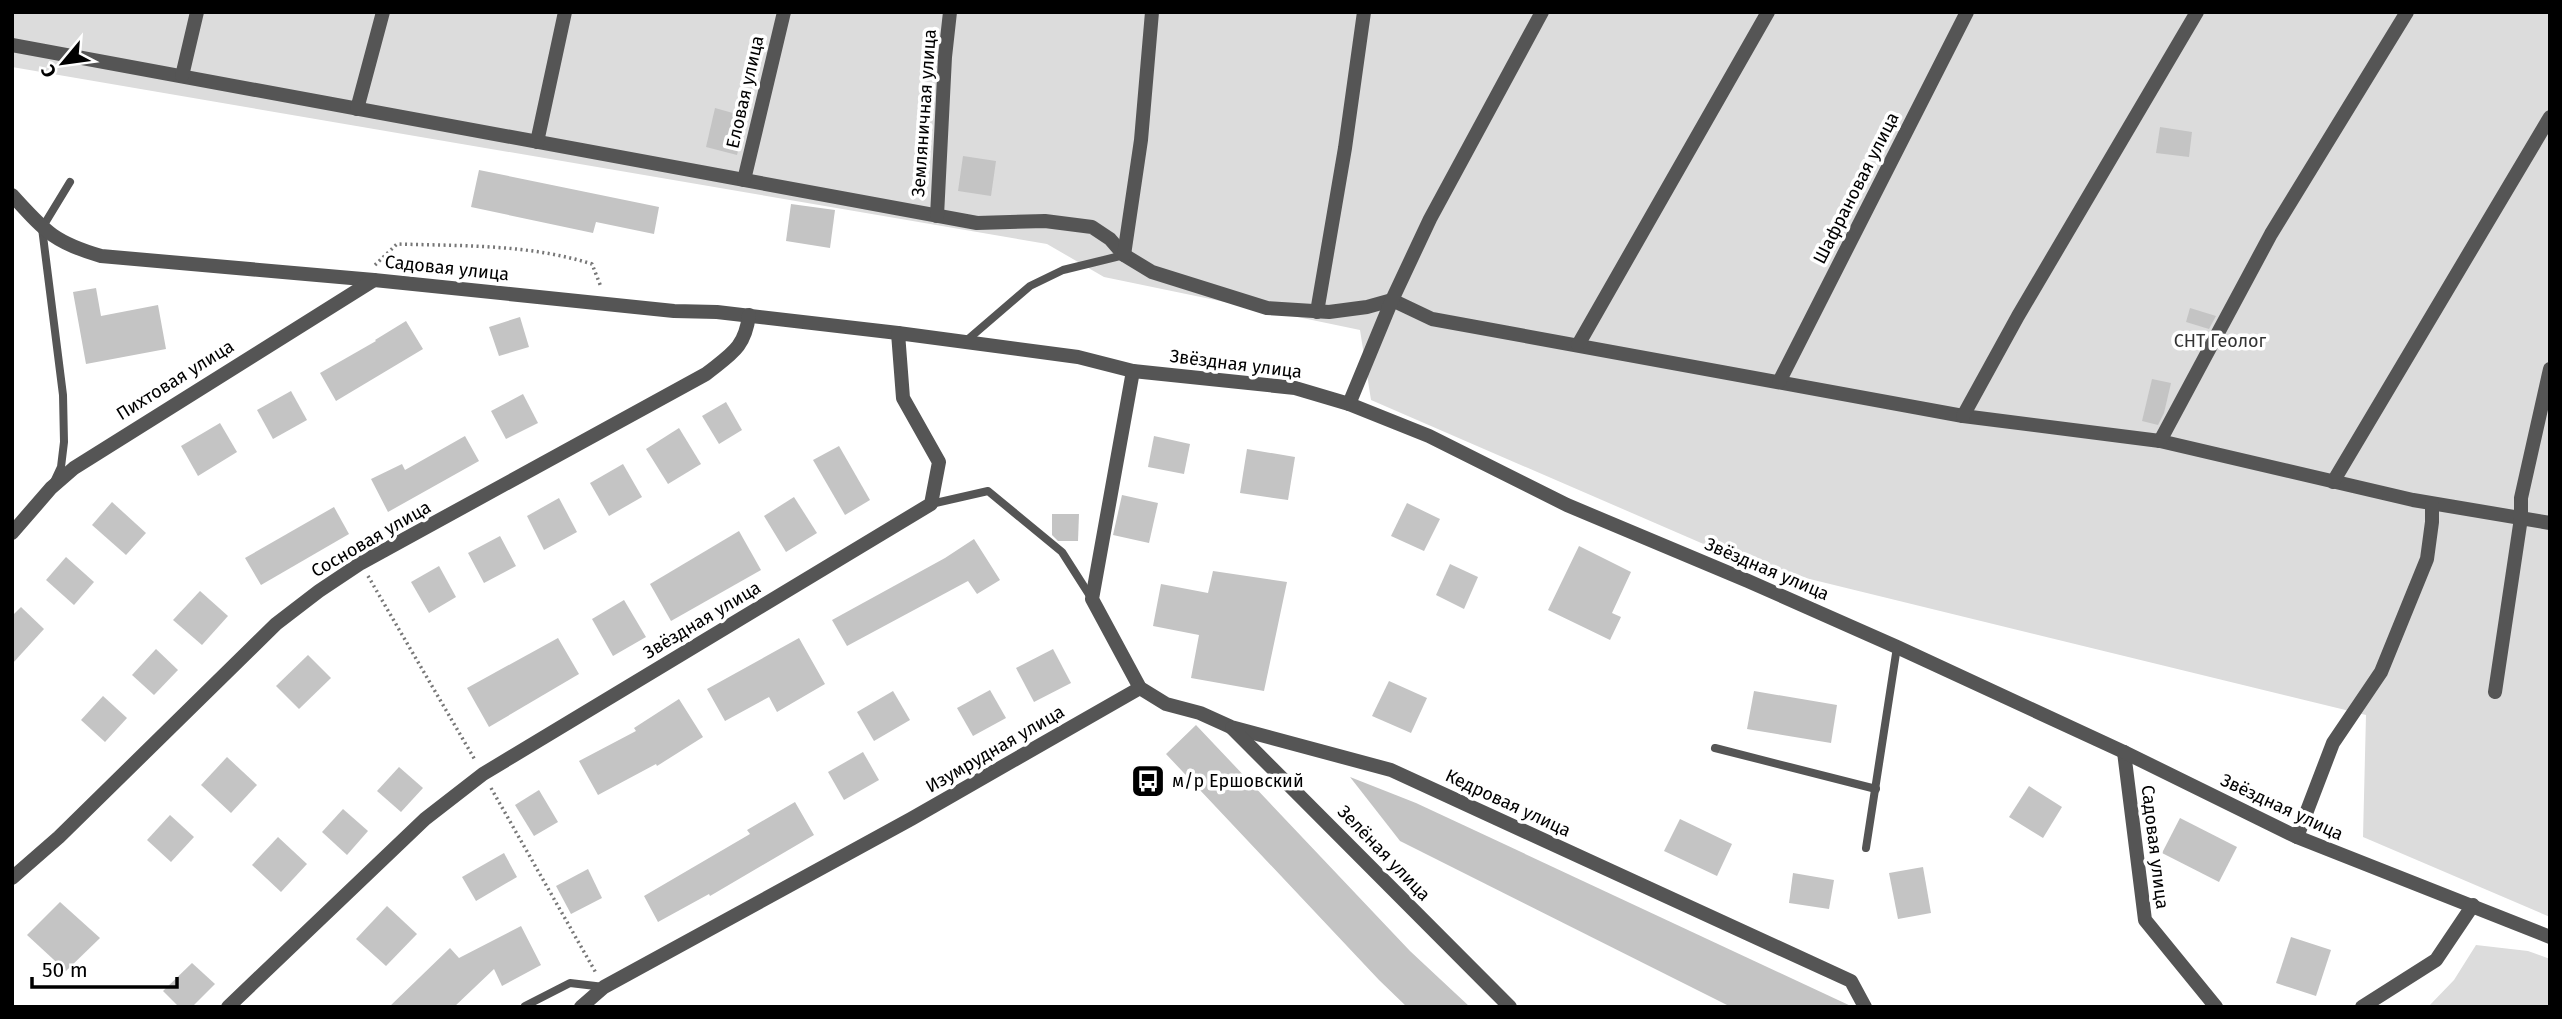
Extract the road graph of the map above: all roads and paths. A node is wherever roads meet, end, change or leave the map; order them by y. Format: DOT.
graph roads {
  1 [pos="197,12"];
  2 [pos="383,12"];
  3 [pos="565,12"];
  4 [pos="784,12"];
  5 [pos="950,12"];
  6 [pos="1152,12"];
  7 [pos="1364,12"];
  8 [pos="1542,12"];
  9 [pos="1768,12"];
  10 [pos="1967,12"];
  11 [pos="2197,12"];
  12 [pos="2407,12"];
  13 [pos="12,45"];
  14 [pos="182,76"];
  15 [pos="357,109"];
  16 [pos="2550,117"];
  17 [pos="537,142"];
  18 [pos="744,180"];
  19 [pos="70,182"];
  20 [pos="12,195"];
  21 [pos="937,216"];
  22 [pos="42,228"];
  23 [pos="1125,255"];
  24 [pos="367,279"];
  25 [pos="1392,300"];
  26 [pos="608,304"];
  27 [pos="1317,312"];
  28 [pos="749,315"];
  29 [pos="898,333"];
  30 [pos="966,341"];
  31 [pos="1578,345"];
  32 [pos="2550,369"];
  33 [pos="1133,371"];
  34 [pos="1779,382"];
  35 [pos="1349,404"];
  36 [pos="1963,416"];
  37 [pos="2160,441"];
  38 [pos="2333,482"];
  39 [pos="51,488"];
  40 [pos="931,504"];
  41 [pos="2432,504"];
  42 [pos="2521,519"];
  43 [pos="2550,523"];
  44 [pos="12,533"];
  45 [pos="1092,598"];
  46 [pos="1897,647"];
  47 [pos="1140,688"];
  48 [pos="2495,692"];
  49 [pos="1231,727"];
  50 [pos="1715,748"];
  51 [pos="2124,752"];
  52 [pos="1876,789"];
  53 [pos="2297,837"];
  54 [pos="1867,848"];
  55 [pos="12,878"];
  56 [pos="2473,905"];
  57 [pos="2550,937"];
  58 [pos="604,987"];
  59 [pos="525,1006"];
  60 [pos="228,1007"];
  61 [pos="581,1007"];
  62 [pos="1510,1007"];
  63 [pos="1865,1007"];
  64 [pos="2216,1007"];
  65 [pos="2362,1007"];
  1 -- 14 [label="street"];
  2 -- 15 [label="street"];
  3 -- 17 [label="street"];
  4 -- 18 [label="street, Еловая улица"];
  5 -- 21 [label="street, Земляничная улица"];
  6 -- 23 [label="street"];
  7 -- 27 [label="street"];
  8 -- 25 [label="street"];
  9 -- 31 [label="street"];
  10 -- 34 [label="street, Шафрановая улица"];
  11 -- 36 [label="street"];
  12 -- 37 [label="street"];
  13 -- 14 [label="street"];
  14 -- 15 [label="street"];
  15 -- 17 [label="street"];
  16 -- 38 [label="street"];
  17 -- 18 [label="street"];
  18 -- 21 [label="street"];
  19 -- 22 [label="lane"];
  20 -- 22 [label="street, Садовая улица"];
  21 -- 23 [label="street"];
  22 -- 24 [label="street, Садовая улица"];
  22 -- 39 [label="lane"];
  23 -- 27 [label="street"];
  23 -- 30 [label="lane"];
  24 -- 26 [label="street, Садовая улица"];
  24 -- 26 [label="path"];
  24 -- 39 [label="street, Пихтовая улица"];
  25 -- 27 [label="street"];
  25 -- 31 [label="street"];
  25 -- 35 [label="street"];
  26 -- 28 [label="street, Садовая улица"];
  28 -- 29 [label="street, Садовая улица"];
  28 -- 55 [label="street, Сосновая улица"];
  29 -- 30 [label="street, Звёздная улица"];
  29 -- 40 [label="street"];
  30 -- 33 [label="street, Звёздная улица"];
  31 -- 34 [label="street"];
  32 -- 42 [label="street"];
  33 -- 35 [label="street, Звёздная улица"];
  33 -- 45 [label="street"];
  34 -- 36 [label="street"];
  35 -- 46 [label="street, Звёздная улица"];
  36 -- 37 [label="street"];
  37 -- 38 [label="street"];
  38 -- 41 [label="street"];
  39 -- 44 [label="street, Пихтовая улица"];
  40 -- 45 [label="lane"];
  40 -- 60 [label="street, Звёздная улица"];
  41 -- 42 [label="street"];
  41 -- 53 [label="street"];
  42 -- 43 [label="street"];
  42 -- 48 [label="street"];
  45 -- 47 [label="street"];
  46 -- 51 [label="street, Звёздная улица"];
  46 -- 52 [label="lane"];
  47 -- 49 [label="street, Кедровая улица"];
  47 -- 58 [label="street, Изумрудная улица"];
  49 -- 62 [label="street, Зелёная улица"];
  49 -- 63 [label="street, Кедровая улица"];
  50 -- 52 [label="lane"];
  51 -- 53 [label="street, Звёздная улица"];
  51 -- 64 [label="street, Садовая улица"];
  52 -- 54 [label="lane"];
  53 -- 56 [label="street, Звёздная улица"];
  56 -- 57 [label="street, Звёздная улица"];
  56 -- 65 [label="street"];
  58 -- 59 [label="lane"];
  58 -- 61 [label="street, Изумрудная улица"];
}
